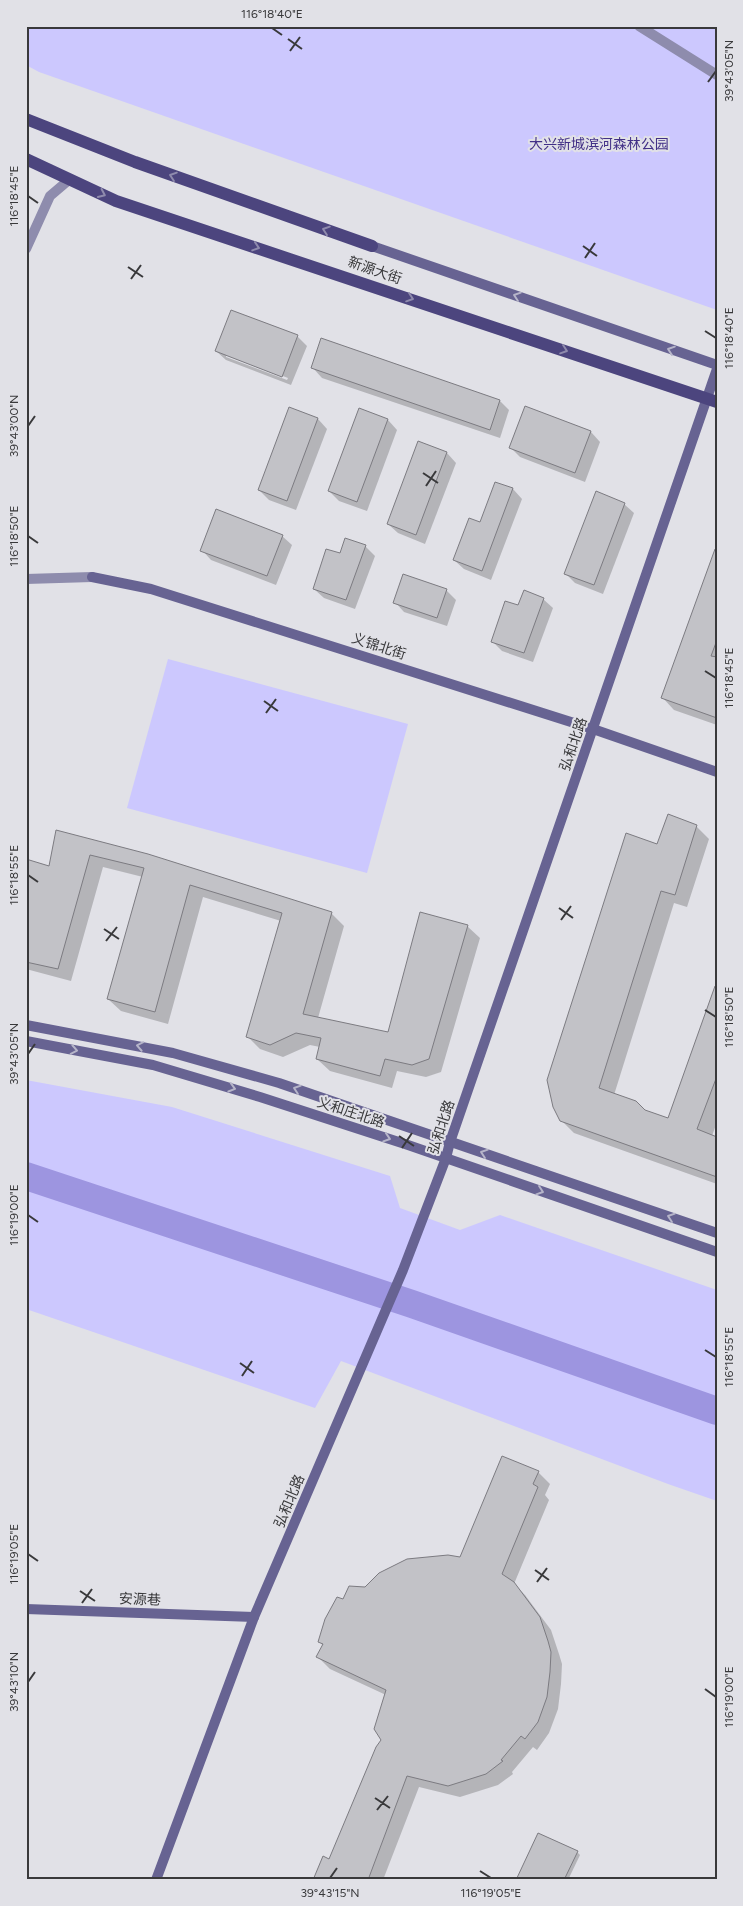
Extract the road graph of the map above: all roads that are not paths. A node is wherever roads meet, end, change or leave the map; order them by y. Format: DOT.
graph roads {
  1 [pos="640,26"];
  2 [pos="717,75"];
  3 [pos="26,118"];
  4 [pos="26,159"];
  5 [pos="70,179"];
  6 [pos="372,246"];
  7 [pos="26,249"];
  8 [pos="717,367"];
  9 [pos="712,400"];
  10 [pos="26,579"];
  11 [pos="593,729"];
  12 [pos="717,772"];
  13 [pos="26,1025"];
  14 [pos="26,1041"];
  15 [pos="450,1142"];
  16 [pos="446,1158"];
  17 [pos="717,1233"];
  18 [pos="717,1252"];
  19 [pos="26,1608"];
  20 [pos="254,1617"];
  21 [pos="156,1880"];
  1 -- 2 [label="street"];
  6 -- 3 [label="main road, one-way"];
  4 -- 5 [label="main road, 新源大街"];
  5 -- 7 [label="street"];
  5 -- 9 [label="main road, 新源大街, one-way"];
  8 -- 6 [label="street, 新源大街, one-way"];
  8 -- 9 [label="street, 弘和北路"];
  9 -- 11 [label="street, 弘和北路"];
  10 -- 11 [label="street, 义锦北街"];
  11 -- 12 [label="street, 义锦北街"];
  11 -- 15 [label="street, 弘和北路"];
  15 -- 13 [label="street, 义和庄北路, one-way"];
  14 -- 16 [label="street, 义和庄北路, one-way"];
  15 -- 16 [label="street, 弘和北路"];
  17 -- 15 [label="street, 义和庄北路, one-way"];
  16 -- 18 [label="street, 义和庄北路, one-way"];
  16 -- 20 [label="street, 弘和北路"];
  19 -- 20 [label="street, 安源巷"];
  20 -- 21 [label="street, 弘和北路"];
}
